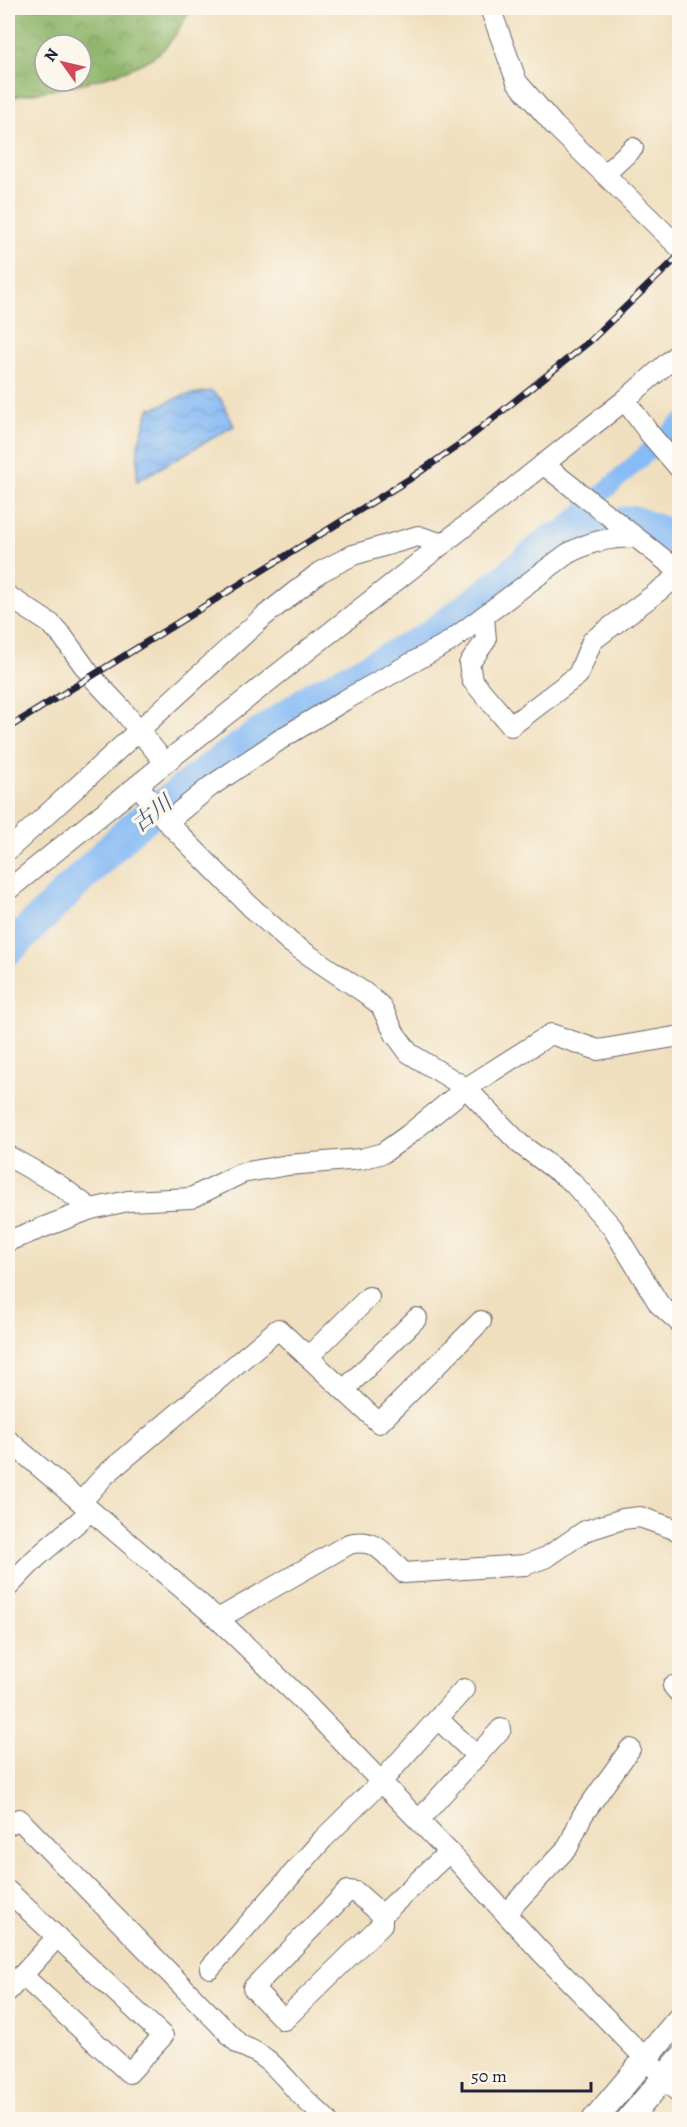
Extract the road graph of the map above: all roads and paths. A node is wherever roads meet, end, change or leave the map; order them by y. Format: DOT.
graph roads {
  1 [pos="490,8"];
  2 [pos="633,148"];
  3 [pos="605,174"];
  4 [pos="680,248"];
  5 [pos="680,352"];
  6 [pos="625,400"];
  7 [pos="674,463"];
  8 [pos="543,464"];
  9 [pos="631,535"];
  10 [pos="443,544"];
  11 [pos="680,573"];
  12 [pos="8,596"];
  13 [pos="484,616"];
  14 [pos="139,730"];
  15 [pos="165,763"];
  16 [pos="143,792"];
  17 [pos="165,820"];
  18 [pos="8,850"];
  19 [pos="8,890"];
  20 [pos="680,1036"];
  21 [pos="466,1088"];
  22 [pos="8,1156"];
  23 [pos="91,1209"];
  24 [pos="8,1241"];
  25 [pos="369,1297"];
  26 [pos="417,1318"];
  27 [pos="481,1322"];
  28 [pos="680,1323"];
  29 [pos="308,1357"];
  30 [pos="344,1390"];
  31 [pos="8,1440"];
  32 [pos="86,1507"];
  33 [pos="680,1531"];
  34 [pos="8,1587"];
  35 [pos="218,1619"];
  36 [pos="464,1689"];
  37 [pos="438,1719"];
  38 [pos="501,1730"];
  39 [pos="630,1749"];
  40 [pos="477,1756"];
  41 [pos="381,1782"];
  42 [pos="419,1820"];
  43 [pos="8,1825"];
  44 [pos="449,1852"];
  45 [pos="8,1891"];
  46 [pos="506,1913"];
  47 [pos="382,1915"];
  48 [pos="57,1937"];
  49 [pos="210,1968"];
  50 [pos="22,1975"];
  51 [pos="8,1991"];
  52 [pos="680,2018"];
  53 [pos="645,2059"];
  54 [pos="680,2060"];
  55 [pos="672,2086"];
  56 [pos="327,2120"];
  57 [pos="594,2120"];
  58 [pos="628,2120"];
  1 -- 3 [label="street"];
  2 -- 3 [label="street"];
  3 -- 4 [label="street"];
  5 -- 6 [label="street"];
  6 -- 7 [label="street"];
  6 -- 8 [label="street"];
  8 -- 9 [label="street"];
  8 -- 10 [label="street"];
  9 -- 11 [label="street"];
  9 -- 13 [label="street"];
  10 -- 14 [label="street"];
  10 -- 15 [label="street"];
  11 -- 13 [label="street"];
  12 -- 14 [label="street"];
  13 -- 17 [label="street"];
  14 -- 15 [label="street"];
  14 -- 18 [label="street"];
  15 -- 16 [label="street"];
  16 -- 17 [label="street"];
  16 -- 19 [label="street"];
  17 -- 21 [label="street"];
  20 -- 21 [label="street"];
  21 -- 23 [label="street"];
  21 -- 28 [label="street"];
  22 -- 23 [label="street"];
  23 -- 24 [label="street"];
  25 -- 29 [label="street"];
  26 -- 30 [label="street"];
  27 -- 30 [label="street"];
  29 -- 30 [label="street"];
  29 -- 32 [label="street"];
  31 -- 32 [label="street"];
  32 -- 34 [label="street"];
  32 -- 35 [label="street"];
  33 -- 35 [label="street"];
  35 -- 41 [label="street"];
  36 -- 37 [label="street"];
  37 -- 40 [label="street"];
  37 -- 41 [label="street"];
  38 -- 40 [label="street"];
  39 -- 46 [label="street"];
  40 -- 42 [label="street"];
  41 -- 42 [label="street"];
  41 -- 49 [label="street"];
  42 -- 44 [label="street"];
  43 -- 56 [label="street"];
  44 -- 46 [label="street"];
  44 -- 47 [label="street"];
  45 -- 48 [label="street"];
  46 -- 53 [label="street"];
  47 -- 47 [label="street"];
  48 -- 50 [label="street"];
  48 -- 50 [label="street"];
  50 -- 51 [label="street"];
  52 -- 53 [label="main road"];
  53 -- 55 [label="street"];
  53 -- 57 [label="main road"];
  54 -- 55 [label="main road"];
  55 -- 58 [label="main road"];
}
